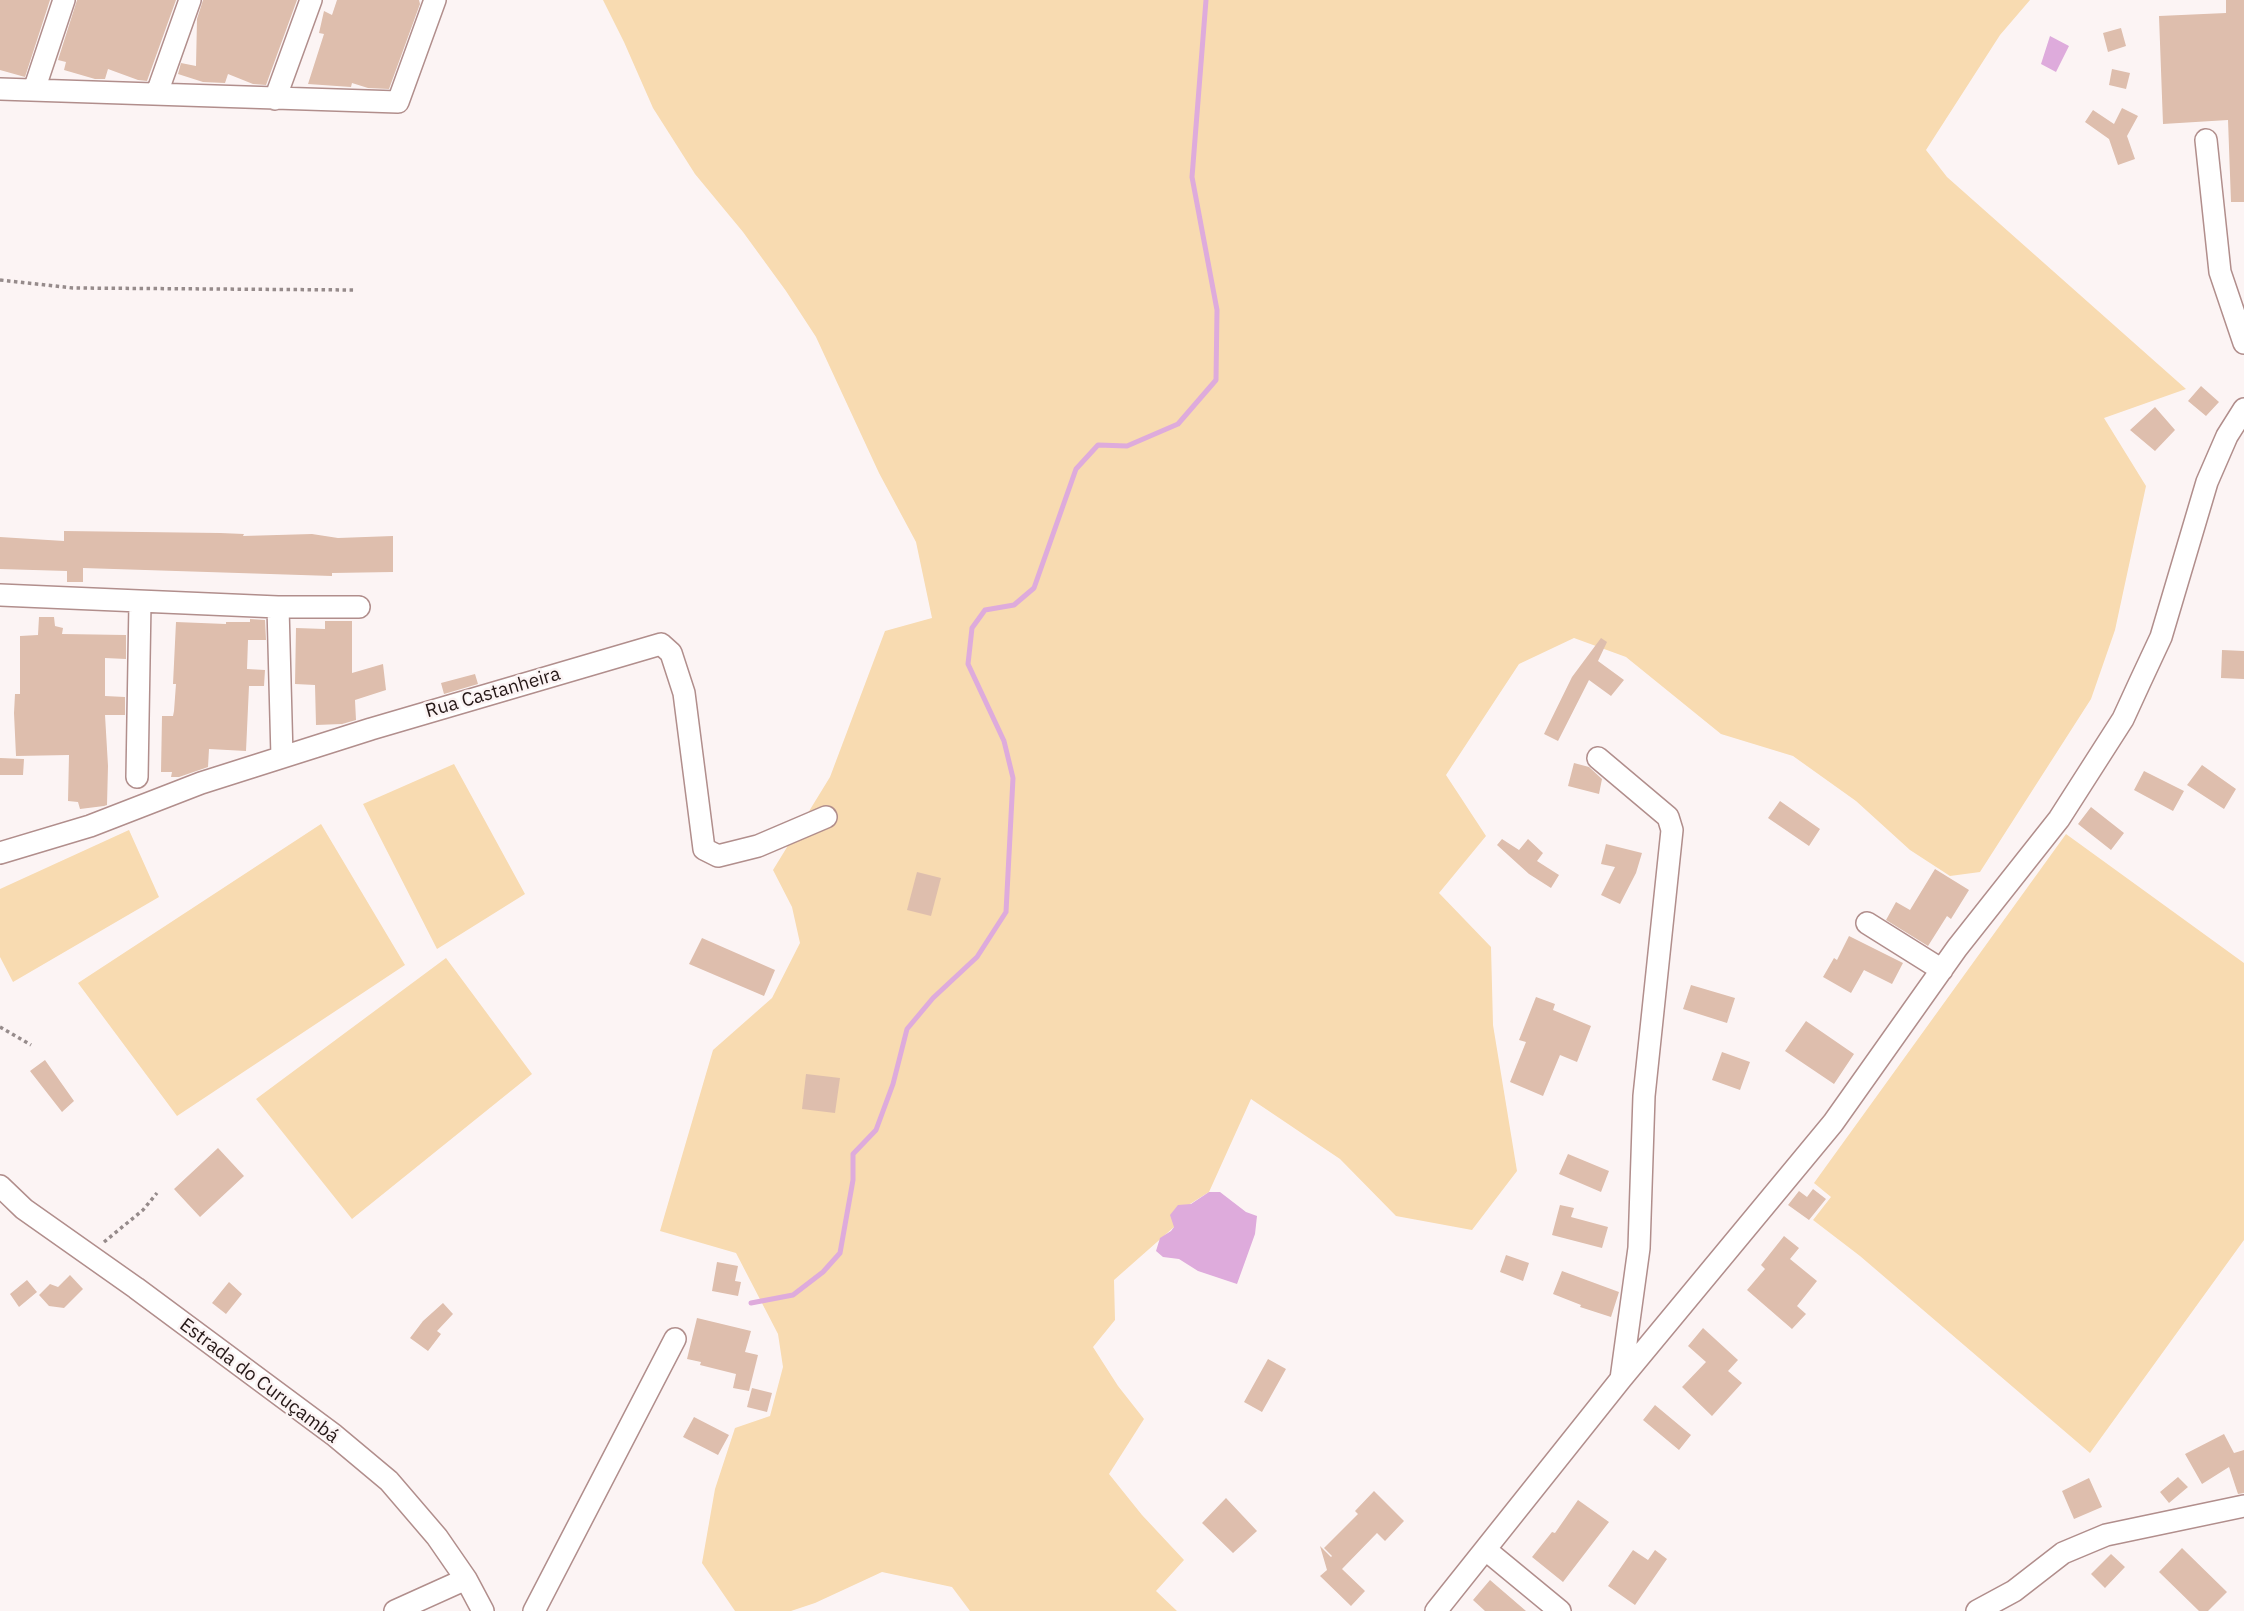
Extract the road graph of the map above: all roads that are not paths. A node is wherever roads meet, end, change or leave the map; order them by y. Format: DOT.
graph roads {
  1 [pos="64,0"];
  2 [pos="190,0"];
  3 [pos="312,0"];
  4 [pos="435,0"];
  5 [pos="0,89"];
  6 [pos="34,90"];
  7 [pos="157,93"];
  8 [pos="275,99"];
  9 [pos="2206,140"];
  10 [pos="2244,343"];
  11 [pos="2244,409"];
  12 [pos="0,596"];
  13 [pos="140,602"];
  14 [pos="278,607"];
  15 [pos="359,607"];
  16 [pos="282,757"];
  17 [pos="1598,758"];
  18 [pos="137,776"];
  19 [pos="826,817"];
  20 [pos="0,852"];
  21 [pos="1867,923"];
  22 [pos="1942,970"];
  23 [pos="0,1186"];
  24 [pos="675,1339"];
  25 [pos="1621,1379"];
  26 [pos="2244,1506"];
  27 [pos="1486,1550"];
  28 [pos="466,1579"];
  29 [pos="395,1611"];
  30 [pos="483,1611"];
  31 [pos="534,1611"];
  32 [pos="1436,1611"];
  33 [pos="1560,1611"];
  34 [pos="1978,1611"];
  1 -- 6 [label="street"];
  2 -- 7 [label="street"];
  3 -- 8 [label="street"];
  4 -- 8 [label="street"];
  5 -- 6 [label="street"];
  6 -- 7 [label="street"];
  7 -- 8 [label="street"];
  9 -- 10 [label="street"];
  11 -- 22 [label="street"];
  12 -- 13 [label="street"];
  13 -- 14 [label="street"];
  13 -- 18 [label="street"];
  14 -- 15 [label="street"];
  14 -- 16 [label="street"];
  16 -- 19 [label="street, Rua Castanheira"];
  16 -- 20 [label="street, Rua Castanheira"];
  17 -- 25 [label="street"];
  21 -- 22 [label="street"];
  22 -- 25 [label="street"];
  23 -- 28 [label="street, Estrada do Curuçambá"];
  24 -- 31 [label="street"];
  25 -- 27 [label="street"];
  26 -- 34 [label="street"];
  27 -- 32 [label="street"];
  27 -- 33 [label="street"];
  28 -- 29 [label="street"];
  28 -- 30 [label="street, Estrada do Curuçambá"];
}
